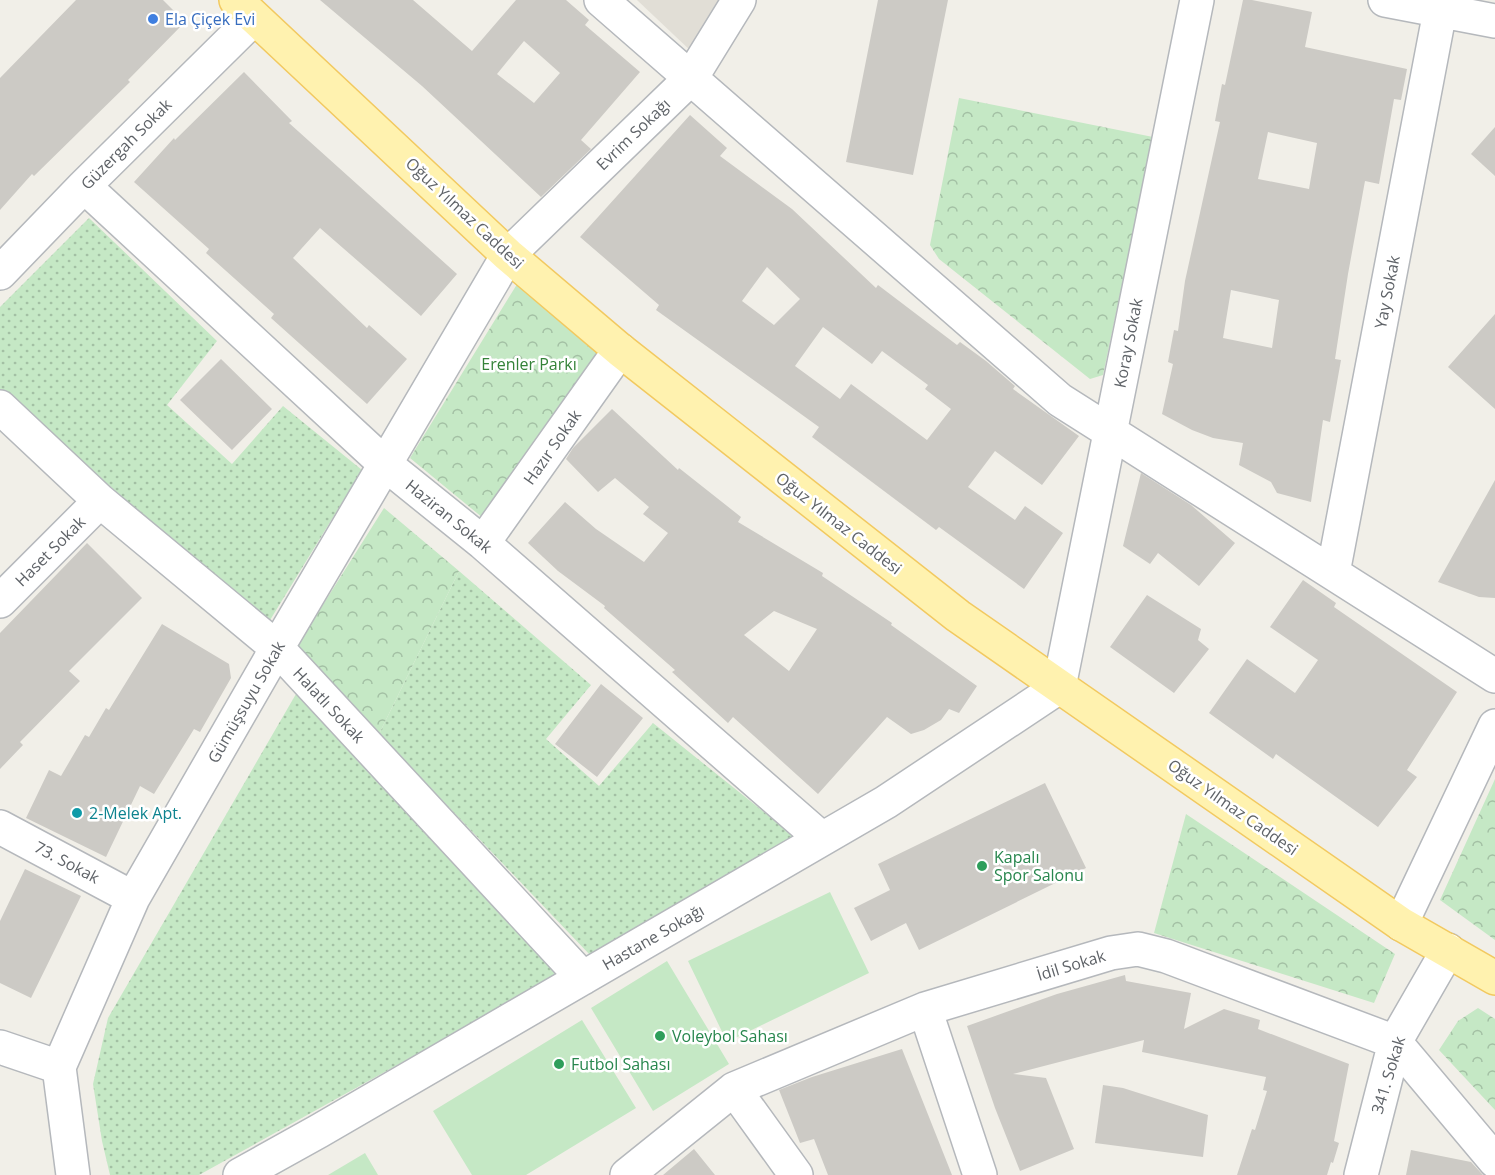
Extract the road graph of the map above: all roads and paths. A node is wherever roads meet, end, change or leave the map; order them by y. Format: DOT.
graph roads {
  1 [pos="601,0"];
  2 [pos="739,0"];
  3 [pos="1197,0"];
  4 [pos="1385,0"];
  5 [pos="245,9"];
  6 [pos="1440,11"];
  7 [pos="1495,21"];
  8 [pos="691,78"];
  9 [pos="84,186"];
  10 [pos="508,255"];
  11 [pos="0,273"];
  12 [pos="620,350"];
  13 [pos="0,407"];
  14 [pos="1110,431"];
  15 [pos="385,464"];
  16 [pos="100,501"];
  17 [pos="483,543"];
  18 [pos="1333,573"];
  19 [pos="0,601"];
  20 [pos="277,648"];
  21 [pos="1495,676"];
  22 [pos="1059,687"];
  23 [pos="1495,726"];
  24 [pos="0,827"];
  25 [pos="822,839"];
  26 [pos="133,898"];
  27 [pos="1401,924"];
  28 [pos="1448,950"];
  29 [pos="583,978"];
  30 [pos="1495,978"];
  31 [pos="925,1009"];
  32 [pos="1395,1042"];
  33 [pos="0,1047"];
  34 [pos="59,1068"];
  35 [pos="734,1089"];
  36 [pos="1495,1161"];
  37 [pos="73,1175"];
  38 [pos="240,1175"];
  39 [pos="627,1175"];
  40 [pos="796,1175"];
  41 [pos="980,1175"];
  42 [pos="1361,1175"];
  1 -- 8 [label="street"];
  2 -- 8 [label="street, Evrim Sokağı"];
  3 -- 14 [label="street, Koray Sokak"];
  4 -- 6 [label="street"];
  5 -- 9 [label="street, Güzergah Sokak"];
  5 -- 10 [label="main road, Oğuz Yılmaz Caddesi"];
  6 -- 7 [label="street"];
  6 -- 18 [label="street, Yay Sokak"];
  8 -- 10 [label="street, Evrim Sokağı"];
  8 -- 14 [label="street"];
  9 -- 11 [label="street, Güzergah Sokak"];
  9 -- 15 [label="street, Haziran Sokak"];
  10 -- 12 [label="main road, Oğuz Yılmaz Caddesi"];
  10 -- 15 [label="street, Gümüşsuyu Sokak"];
  12 -- 17 [label="street, Hazır Sokak"];
  12 -- 22 [label="main road, Oğuz Yılmaz Caddesi"];
  13 -- 16 [label="street, Halatlı Sokak"];
  14 -- 18 [label="street"];
  14 -- 22 [label="street, Koray Sokak"];
  15 -- 17 [label="street, Haziran Sokak"];
  15 -- 20 [label="street, Gümüşsuyu Sokak"];
  16 -- 19 [label="street, Haset Sokak"];
  16 -- 20 [label="street, Halatlı Sokak"];
  17 -- 25 [label="street, Haziran Sokak"];
  18 -- 21 [label="street"];
  20 -- 26 [label="street, Gümüşsuyu Sokak"];
  20 -- 29 [label="street, Halatlı Sokak"];
  22 -- 25 [label="street, Hastane Sokağı"];
  22 -- 27 [label="main road, Oğuz Yılmaz Caddesi"];
  23 -- 27 [label="street"];
  24 -- 26 [label="street, 73. Sokak"];
  25 -- 29 [label="street, Hastane Sokağı"];
  26 -- 34 [label="street, Gümüşsuyu Sokak"];
  27 -- 28 [label="main road, Oğuz Yılmaz Caddesi"];
  28 -- 30 [label="main road, Oğuz Yılmaz Caddesi"];
  28 -- 32 [label="street, 341. Sokak"];
  29 -- 38 [label="street, Hastane Sokağı"];
  31 -- 32 [label="street, İdil Sokak"];
  31 -- 35 [label="street, İdil Sokak"];
  31 -- 41 [label="street"];
  32 -- 36 [label="street, İdil Sokak"];
  32 -- 42 [label="street, 341. Sokak"];
  33 -- 34 [label="street"];
  34 -- 37 [label="street"];
  35 -- 39 [label="street, İdil Sokak"];
  35 -- 40 [label="street"];
}
